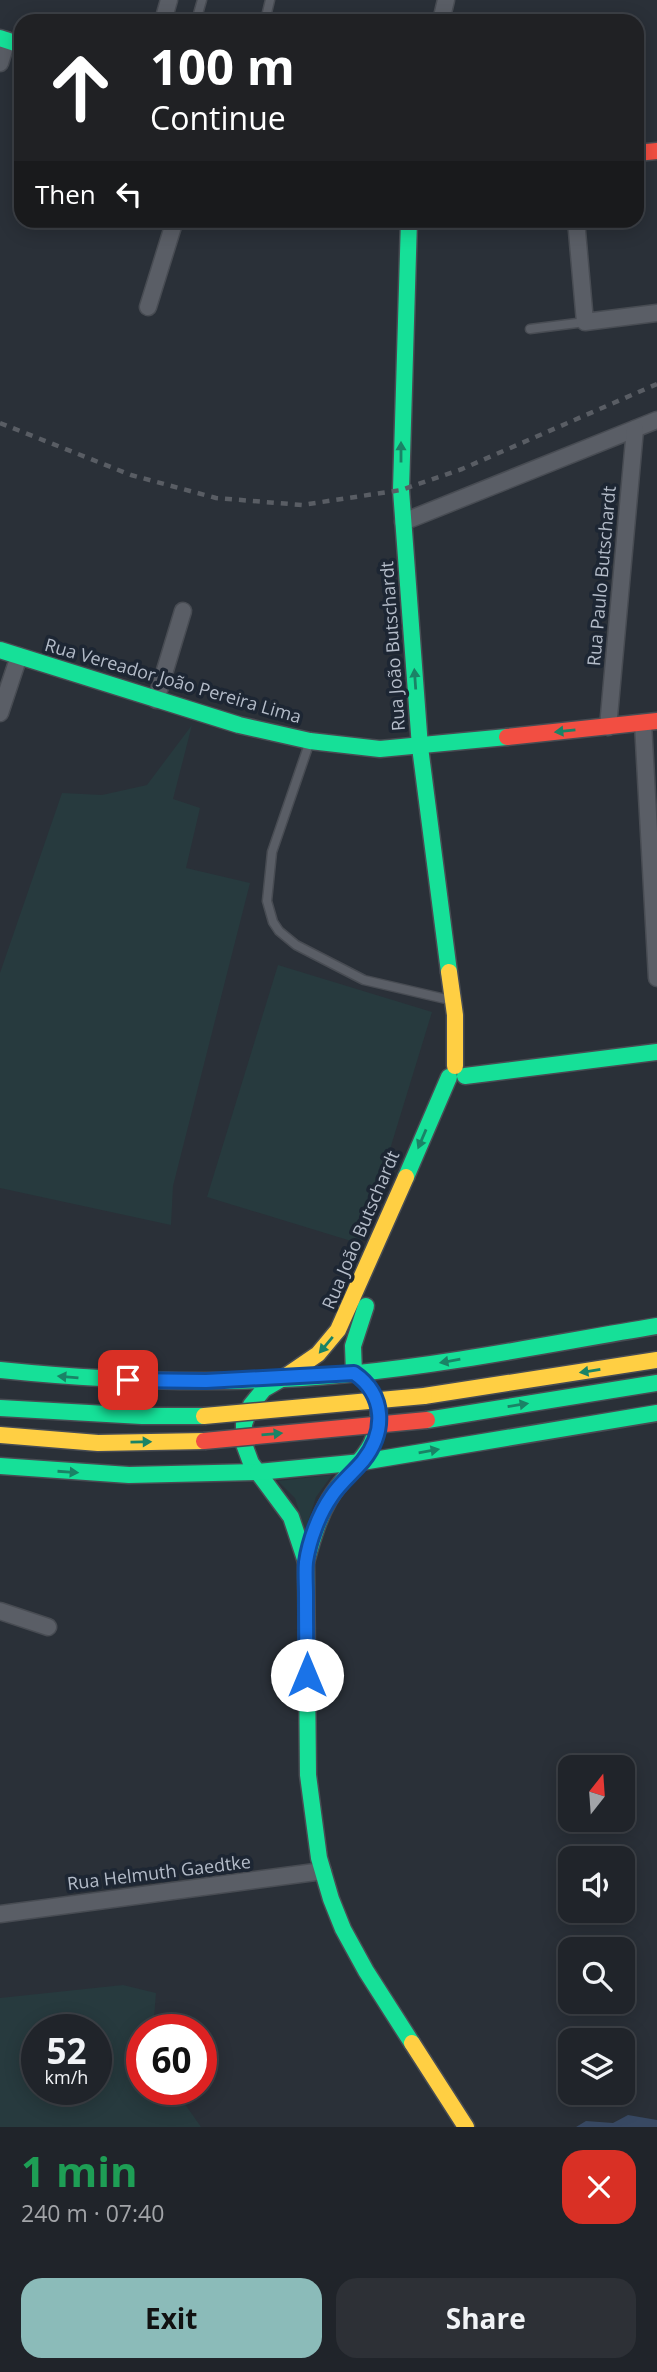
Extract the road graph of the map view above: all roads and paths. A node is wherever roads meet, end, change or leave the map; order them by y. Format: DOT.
graph roads {
  1 [pos="9,41"];
  2 [pos="0,62"];
  3 [pos="172,228"];
  4 [pos="409,228"];
  5 [pos="577,228"];
  6 [pos="148,307"];
  7 [pos="657,313"];
  8 [pos="585,322"];
  9 [pos="530,329"];
  10 [pos="657,420"];
  11 [pos="635,429"];
  12 [pos="403,522"];
  13 [pos="183,611"];
  14 [pos="0,650"];
  15 [pos="19,656"];
  16 [pos="156,700"];
  17 [pos="0,713"];
  18 [pos="650,722"];
  19 [pos="608,727"];
  20 [pos="310,741"];
  21 [pos="420,747"];
  22 [pos="653,839"];
  23 [pos="657,978"];
  24 [pos="454,1002"];
  25 [pos="657,1052"];
  26 [pos="458,1074"];
  27 [pos="657,1325"];
  28 [pos="351,1345"];
  29 [pos="657,1360"];
  30 [pos="0,1370"];
  31 [pos="393,1370"];
  32 [pos="354,1373"];
  33 [pos="283,1378"];
  34 [pos="657,1382"];
  35 [pos="0,1408"];
  36 [pos="657,1413"];
  37 [pos="0,1435"];
  38 [pos="382,1460"];
  39 [pos="362,1462"];
  40 [pos="0,1466"];
  41 [pos="258,1472"];
  42 [pos="229,1474"];
  43 [pos="337,1489"];
  44 [pos="285,1508"];
  45 [pos="306,1562"];
  46 [pos="0,1611"];
  47 [pos="48,1627"];
  48 [pos="323,1871"];
  49 [pos="0,1914"];
  50 [pos="466,2127"];
  1 -- 2 [label="street"];
  3 -- 6 [label="street"];
  12 -- 4 [label="main road, Rua João Butschardt, one-way"];
  5 -- 8 [label="street"];
  7 -- 8 [label="street"];
  8 -- 9 [label="lane"];
  10 -- 11 [label="street"];
  11 -- 12 [label="street"];
  11 -- 19 [label="street, Rua Paulo Butschardt"];
  21 -- 12 [label="main road, Rua João Butschardt, one-way"];
  13 -- 16 [label="street"];
  14 -- 15 [label="main road, Rua Vereador João Pereira Lima"];
  15 -- 16 [label="main road, Rua Vereador João Pereira Lima"];
  15 -- 17 [label="street"];
  16 -- 20 [label="main road, Rua Vereador João Pereira Lima"];
  18 -- 19 [label="main road, Rua Vereador João Pereira Lima"];
  18 -- 22 [label="street"];
  19 -- 21 [label="main road, Rua Vereador João Pereira Lima, one-way"];
  20 -- 21 [label="main road, Rua Vereador João Pereira Lima"];
  20 -- 24 [label="lane"];
  21 -- 24 [label="main road, Rua João Butschardt"];
  22 -- 23 [label="street"];
  24 -- 26 [label="main road, Rua João Butschardt"];
  25 -- 26 [label="main road"];
  26 -- 28 [label="main road, Rua João Butschardt"];
  26 -- 33 [label="main road, Rua João Butschardt, one-way"];
  27 -- 31 [label="main road, one-way"];
  28 -- 31 [label="main road"];
  28 -- 32 [label="main road, Rua João Butschardt"];
  29 -- 35 [label="main road, one-way, bridge"];
  33 -- 30 [label="main road, one-way"];
  31 -- 32 [label="main road"];
  32 -- 33 [label="main road"];
  32 -- 39 [label="main road"];
  33 -- 41 [label="main road"];
  37 -- 34 [label="main road, one-way, bridge"];
  38 -- 36 [label="main road, one-way"];
  38 -- 39 [label="main road"];
  38 -- 43 [label="main road"];
  39 -- 41 [label="main road"];
  39 -- 43 [label="main road"];
  40 -- 42 [label="main road, one-way"];
  41 -- 42 [label="main road"];
  41 -- 44 [label="main road"];
  42 -- 44 [label="main road"];
  43 -- 45 [label="main road"];
  44 -- 45 [label="main road"];
  45 -- 48 [label="main road"];
  46 -- 47 [label="street"];
  48 -- 49 [label="street, Rua Helmuth Gaedtke"];
  48 -- 50 [label="main road"];
}
